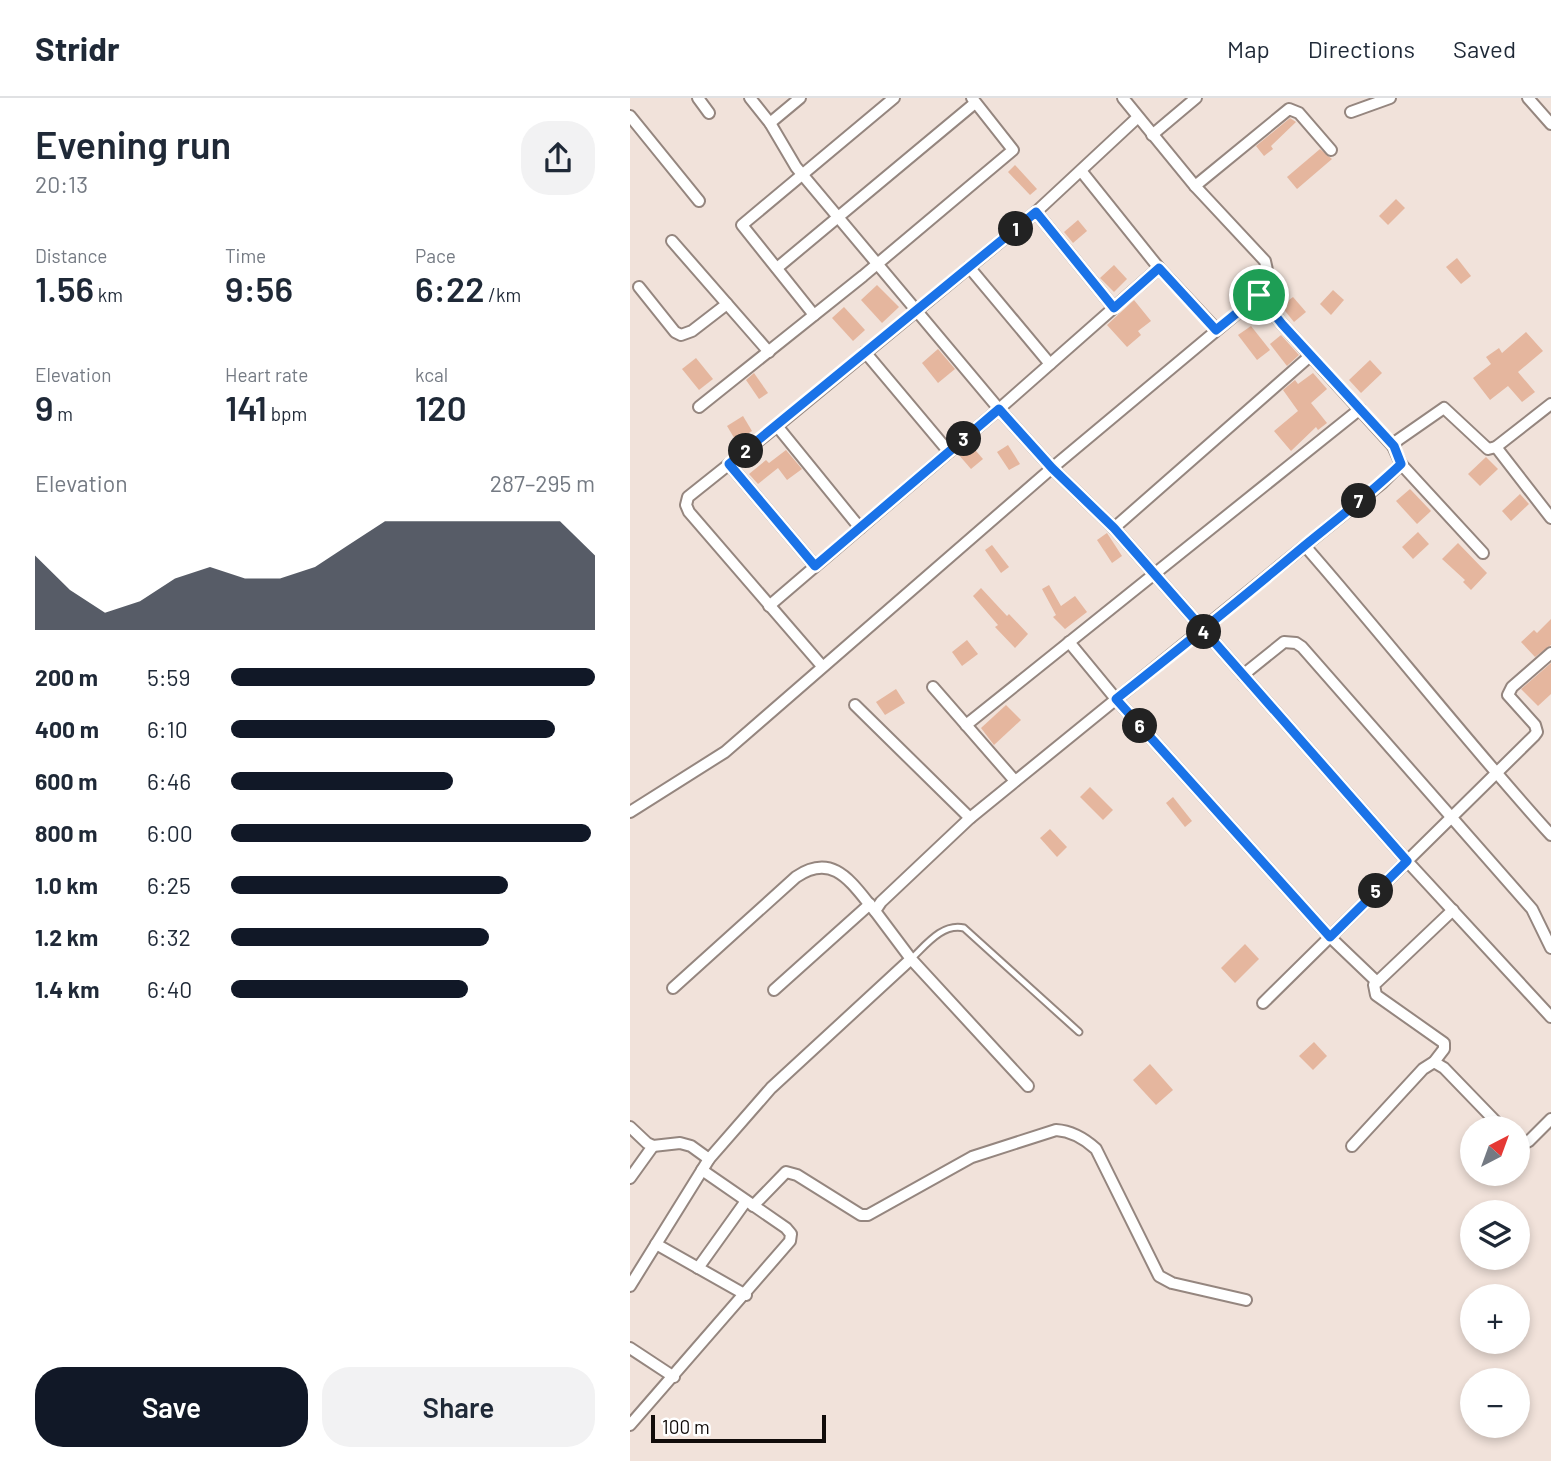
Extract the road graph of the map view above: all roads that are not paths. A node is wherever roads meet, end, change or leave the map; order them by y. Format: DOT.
graph roads {
  1 [pos="698,98"];
  2 [pos="750,98"];
  3 [pos="800,98"];
  4 [pos="894,98"];
  5 [pos="1123,98"];
  6 [pos="1196,98"];
  7 [pos="1390,98"];
  8 [pos="1528,98"];
  9 [pos="974,100"];
  10 [pos="1351,112"];
  11 [pos="709,113"];
  12 [pos="630,116"];
  13 [pos="1137,118"];
  14 [pos="770,123"];
  15 [pos="1551,124"];
  16 [pos="1152,135"];
  17 [pos="1331,150"];
  18 [pos="1082,172"];
  19 [pos="803,175"];
  20 [pos="1195,186"];
  21 [pos="699,201"];
  22 [pos="1036,212"];
  23 [pos="839,217"];
  24 [pos="672,241"];
  25 [pos="878,263"];
  26 [pos="969,267"];
  27 [pos="776,268"];
  28 [pos="1159,268"];
  29 [pos="639,287"];
  30 [pos="1259,295"];
  31 [pos="727,304"];
  32 [pos="1114,308"];
  33 [pos="916,309"];
  34 [pos="814,315"];
  35 [pos="1216,330"];
  36 [pos="769,352"];
  37 [pos="865,352"];
  38 [pos="1310,356"];
  39 [pos="1050,364"];
  40 [pos="1551,404"];
  41 [pos="699,407"];
  42 [pos="999,409"];
  43 [pos="1360,409"];
  44 [pos="777,426"];
  45 [pos="1394,446"];
  46 [pos="1496,447"];
  47 [pos="949,452"];
  48 [pos="729,464"];
  49 [pos="1401,464"];
  50 [pos="1052,468"];
  51 [pos="1551,518"];
  52 [pos="860,528"];
  53 [pos="1114,528"];
  54 [pos="1305,546"];
  55 [pos="1483,553"];
  56 [pos="815,566"];
  57 [pos="1153,573"];
  58 [pos="769,606"];
  59 [pos="1202,630"];
  60 [pos="1069,642"];
  61 [pos="1551,653"];
  62 [pos="822,666"];
  63 [pos="1243,675"];
  64 [pos="933,687"];
  65 [pos="1116,699"];
  66 [pos="855,705"];
  67 [pos="966,725"];
  68 [pos="1496,774"];
  69 [pos="1015,781"];
  70 [pos="630,812"];
  71 [pos="970,818"];
  72 [pos="1452,819"];
  73 [pos="1551,835"];
  74 [pos="1407,861"];
  75 [pos="872,907"];
  76 [pos="1453,910"];
  77 [pos="1330,937"];
  78 [pos="1551,948"];
  79 [pos="911,959"];
  80 [pos="1376,981"];
  81 [pos="673,988"];
  82 [pos="774,990"];
  83 [pos="1263,1003"];
  84 [pos="1551,1017"];
  85 [pos="1079,1032"];
  86 [pos="1434,1062"];
  87 [pos="1028,1086"];
  88 [pos="1490,1116"];
  89 [pos="1551,1119"];
  90 [pos="630,1127"];
  91 [pos="1530,1141"];
  92 [pos="653,1146"];
  93 [pos="1352,1146"];
  94 [pos="709,1159"];
  95 [pos="702,1170"];
  96 [pos="630,1178"];
  97 [pos="750,1203"];
  98 [pos="656,1244"];
  99 [pos="698,1268"];
  100 [pos="630,1286"];
  101 [pos="746,1294"];
  102 [pos="1246,1300"];
  103 [pos="630,1348"];
  104 [pos="674,1377"];
  105 [pos="631,1421"];
  1 -- 11 [label="street"];
  2 -- 14 [label="street"];
  3 -- 14 [label="street"];
  4 -- 19 [label="street"];
  5 -- 13 [label="street"];
  6 -- 16 [label="street"];
  7 -- 10 [label="street"];
  8 -- 15 [label="street"];
  9 -- 23 [label="street"];
  9 -- 25 [label="street"];
  12 -- 21 [label="street"];
  13 -- 16 [label="street"];
  13 -- 18 [label="street"];
  14 -- 19 [label="street"];
  16 -- 20 [label="street"];
  17 -- 20 [label="street"];
  18 -- 22 [label="street"];
  18 -- 28 [label="street"];
  19 -- 23 [label="street"];
  19 -- 27 [label="street"];
  20 -- 30 [label="street"];
  22 -- 26 [label="street"];
  22 -- 32 [label="street"];
  23 -- 25 [label="street"];
  23 -- 27 [label="street"];
  24 -- 31 [label="street"];
  25 -- 33 [label="street"];
  25 -- 34 [label="street"];
  26 -- 33 [label="street"];
  26 -- 39 [label="street"];
  27 -- 34 [label="street"];
  28 -- 32 [label="street"];
  28 -- 35 [label="street"];
  29 -- 31 [label="street"];
  30 -- 35 [label="street"];
  30 -- 38 [label="street"];
  31 -- 36 [label="street"];
  32 -- 39 [label="street"];
  33 -- 37 [label="street"];
  33 -- 42 [label="street"];
  34 -- 36 [label="street"];
  35 -- 50 [label="street"];
  36 -- 41 [label="street"];
  37 -- 44 [label="street"];
  37 -- 47 [label="street"];
  38 -- 43 [label="street"];
  38 -- 53 [label="street"];
  39 -- 42 [label="street"];
  40 -- 46 [label="street"];
  42 -- 47 [label="street"];
  42 -- 50 [label="street"];
  43 -- 45 [label="street"];
  43 -- 57 [label="street"];
  44 -- 48 [label="street"];
  44 -- 52 [label="street"];
  45 -- 46 [label="street"];
  45 -- 49 [label="street"];
  46 -- 51 [label="street"];
  47 -- 52 [label="street"];
  48 -- 56 [label="street"];
  48 -- 58 [label="street"];
  49 -- 54 [label="street"];
  49 -- 55 [label="street"];
  50 -- 53 [label="street"];
  50 -- 62 [label="street"];
  52 -- 56 [label="street"];
  53 -- 57 [label="street"];
  54 -- 59 [label="street"];
  54 -- 68 [label="street"];
  56 -- 58 [label="street"];
  57 -- 59 [label="street"];
  57 -- 60 [label="street"];
  58 -- 62 [label="street"];
  59 -- 63 [label="street"];
  59 -- 65 [label="street"];
  60 -- 65 [label="street"];
  60 -- 67 [label="street"];
  61 -- 68 [label="street"];
  62 -- 70 [label="street"];
  63 -- 72 [label="street"];
  63 -- 74 [label="street"];
  64 -- 67 [label="street"];
  65 -- 69 [label="street"];
  65 -- 77 [label="street"];
  66 -- 71 [label="street"];
  67 -- 69 [label="street"];
  68 -- 72 [label="street"];
  68 -- 73 [label="street"];
  69 -- 71 [label="street"];
  71 -- 75 [label="street"];
  72 -- 74 [label="street"];
  72 -- 78 [label="street"];
  74 -- 76 [label="street"];
  74 -- 77 [label="street"];
  75 -- 79 [label="street"];
  75 -- 81 [label="street"];
  75 -- 82 [label="street"];
  76 -- 80 [label="street"];
  76 -- 84 [label="street"];
  77 -- 80 [label="street"];
  77 -- 83 [label="street"];
  79 -- 85 [label="lane"];
  79 -- 87 [label="street"];
  79 -- 94 [label="street"];
  80 -- 86 [label="street"];
  86 -- 88 [label="street"];
  86 -- 93 [label="street"];
  89 -- 91 [label="street"];
  90 -- 92 [label="street"];
  92 -- 94 [label="street"];
  92 -- 96 [label="street"];
  94 -- 95 [label="street"];
  95 -- 97 [label="street"];
  95 -- 98 [label="street"];
  97 -- 99 [label="street"];
  97 -- 101 [label="street"];
  97 -- 102 [label="street"];
  98 -- 99 [label="street"];
  98 -- 100 [label="street"];
  99 -- 101 [label="street"];
  101 -- 104 [label="street"];
  103 -- 104 [label="street"];
  104 -- 105 [label="street"];
}
